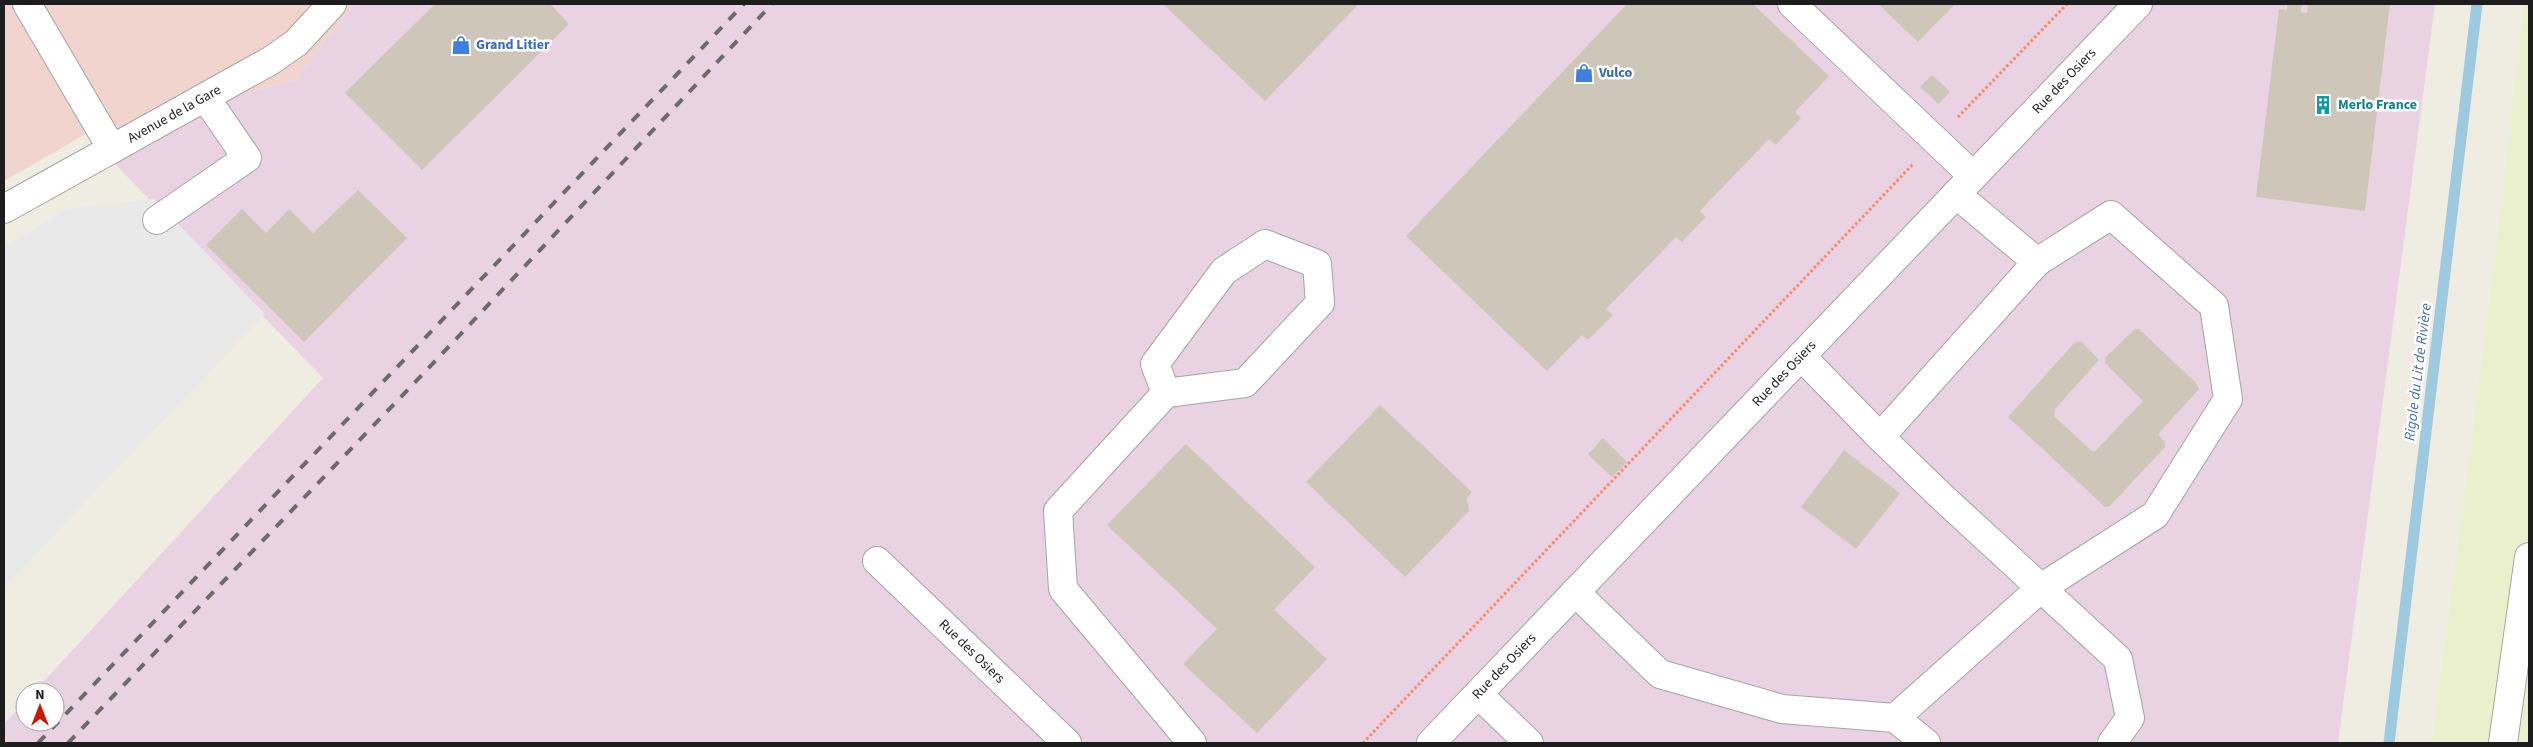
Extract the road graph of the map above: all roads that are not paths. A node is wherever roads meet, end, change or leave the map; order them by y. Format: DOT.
graph roads {
  1 [pos="27,4"];
  2 [pos="332,4"];
  3 [pos="1792,4"];
  4 [pos="2138,4"];
  5 [pos="204,97"];
  6 [pos="112,149"];
  7 [pos="1965,185"];
  8 [pos="4,209"];
  9 [pos="156,220"];
  10 [pos="2037,262"];
  11 [pos="1802,356"];
  12 [pos="1166,393"];
  13 [pos="1880,436"];
  14 [pos="2529,557"];
  15 [pos="877,561"];
  16 [pos="2040,588"];
  17 [pos="1575,592"];
  18 [pos="1478,694"];
  19 [pos="1895,718"];
  20 [pos="1067,743"];
  21 [pos="1192,743"];
  22 [pos="1431,743"];
  23 [pos="1529,743"];
  24 [pos="1926,743"];
  25 [pos="2112,743"];
  26 [pos="2502,743"];
  1 -- 6 [label="street"];
  2 -- 5 [label="street, Avenue de la Gare"];
  3 -- 7 [label="street"];
  4 -- 7 [label="street, Rue des Osiers"];
  5 -- 6 [label="street, Avenue de la Gare"];
  5 -- 9 [label="street"];
  6 -- 8 [label="street, Avenue de la Gare"];
  7 -- 10 [label="street"];
  7 -- 11 [label="street, Rue des Osiers"];
  10 -- 13 [label="street"];
  10 -- 16 [label="street"];
  11 -- 13 [label="street"];
  11 -- 17 [label="street, Rue des Osiers"];
  12 -- 12 [label="street"];
  12 -- 21 [label="street"];
  13 -- 16 [label="street"];
  14 -- 26 [label="street"];
  15 -- 20 [label="street, Rue des Osiers"];
  16 -- 19 [label="street"];
  16 -- 25 [label="street"];
  17 -- 18 [label="street, Rue des Osiers"];
  17 -- 19 [label="street"];
  18 -- 22 [label="street, Rue des Osiers"];
  18 -- 23 [label="street"];
  19 -- 24 [label="street"];
}
